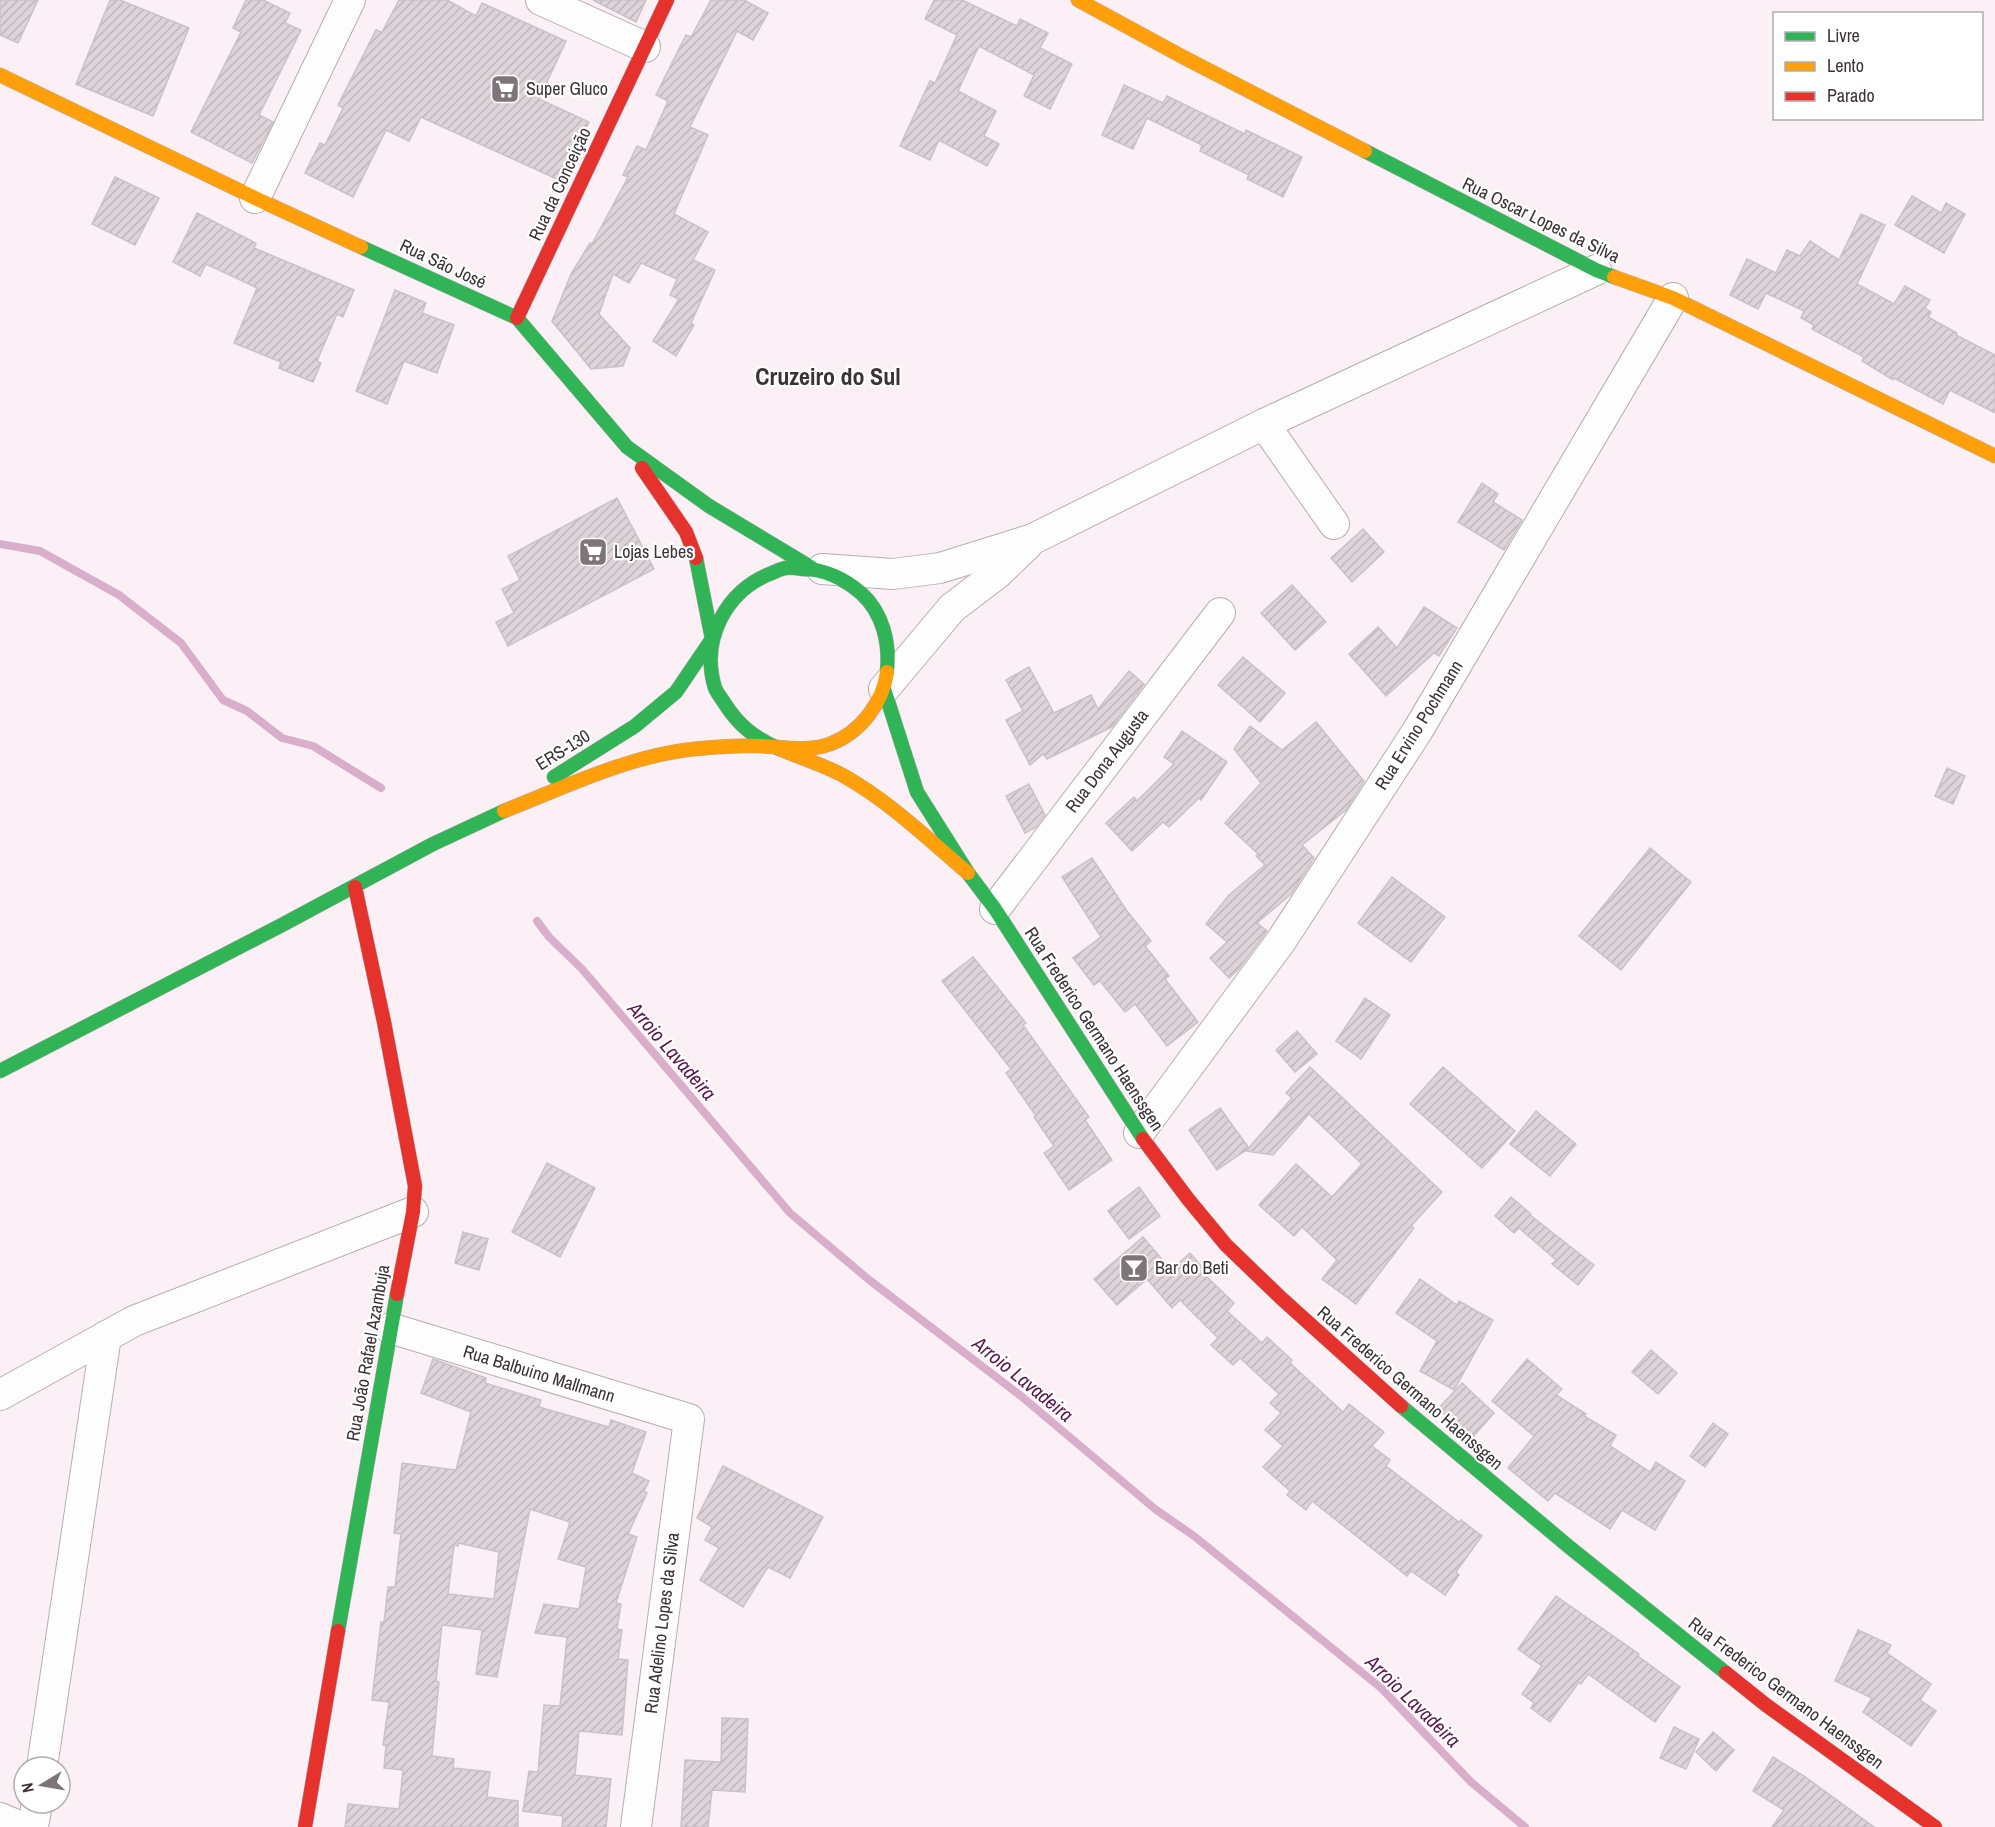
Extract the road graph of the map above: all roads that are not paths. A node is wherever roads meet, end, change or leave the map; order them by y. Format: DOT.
graph roads {
  1 [pos="350,0"];
  2 [pos="541,0"];
  3 [pos="667,0"];
  4 [pos="1078,0"];
  5 [pos="645,47"];
  6 [pos="0,75"];
  7 [pos="255,198"];
  8 [pos="1596,270"];
  9 [pos="1673,298"];
  10 [pos="517,318"];
  11 [pos="1264,424"];
  12 [pos="627,447"];
  13 [pos="1995,456"];
  14 [pos="1334,524"];
  15 [pos="1033,539"];
  16 [pos="812,568"];
  17 [pos="1220,613"];
  18 [pos="712,639"];
  19 [pos="884,689"];
  20 [pos="773,747"];
  21 [pos="484,820"];
  22 [pos="969,873"];
  23 [pos="355,887"];
  24 [pos="995,909"];
  25 [pos="0,1071"];
  26 [pos="1139,1133"];
  27 [pos="413,1212"];
  28 [pos="390,1328"];
  29 [pos="106,1336"];
  30 [pos="0,1395"];
  31 [pos="688,1419"];
  32 [pos="44,1755"];
  33 [pos="0,1818"];
  34 [pos="21,1827"];
  35 [pos="305,1827"];
  36 [pos="636,1827"];
  37 [pos="1935,1827"];
  1 -- 7 [label="street"];
  2 -- 5 [label="street"];
  3 -- 5 [label="main road, Rua da Conceição"];
  4 -- 8 [label="main road, Rua Oscar Lopes da Silva"];
  5 -- 10 [label="main road, Rua da Conceição"];
  6 -- 7 [label="main road, Rua São José"];
  7 -- 10 [label="main road, Rua São José"];
  8 -- 9 [label="main road, Rua Oscar Lopes da Silva"];
  8 -- 11 [label="street"];
  9 -- 13 [label="main road, Rua Oscar Lopes da Silva"];
  9 -- 26 [label="street, Rua Ervino Pochmann"];
  10 -- 12 [label="main road, Rua São José"];
  11 -- 14 [label="street"];
  11 -- 15 [label="street"];
  12 -- 16 [label="main road, Rua São José"];
  12 -- 18 [label="main road"];
  15 -- 16 [label="street"];
  15 -- 19 [label="street"];
  16 -- 18 [label="main road"];
  16 -- 19 [label="main road"];
  17 -- 24 [label="street, Rua Dona Augusta"];
  18 -- 20 [label="main road"];
  18 -- 21 [label="main road, ERS-130"];
  19 -- 20 [label="main road"];
  19 -- 22 [label="main road"];
  20 -- 21 [label="main road, ERS-130"];
  20 -- 22 [label="main road"];
  21 -- 23 [label="main road"];
  22 -- 24 [label="main road, Rua Frederico Germano Haenssgen"];
  23 -- 25 [label="main road"];
  23 -- 27 [label="main road, Rua João Rafael Azambuja"];
  24 -- 26 [label="main road, Rua Frederico Germano Haenssgen"];
  26 -- 37 [label="main road, Rua Frederico Germano Haenssgen"];
  27 -- 28 [label="main road, Rua João Rafael Azambuja"];
  27 -- 29 [label="street"];
  28 -- 31 [label="street, Rua Balbuino Mallmann"];
  28 -- 35 [label="main road, Rua João Rafael Azambuja"];
  29 -- 30 [label="street"];
  29 -- 32 [label="street"];
  31 -- 36 [label="street, Rua Adelino Lopes da Silva"];
  33 -- 34 [label="street"];
}
